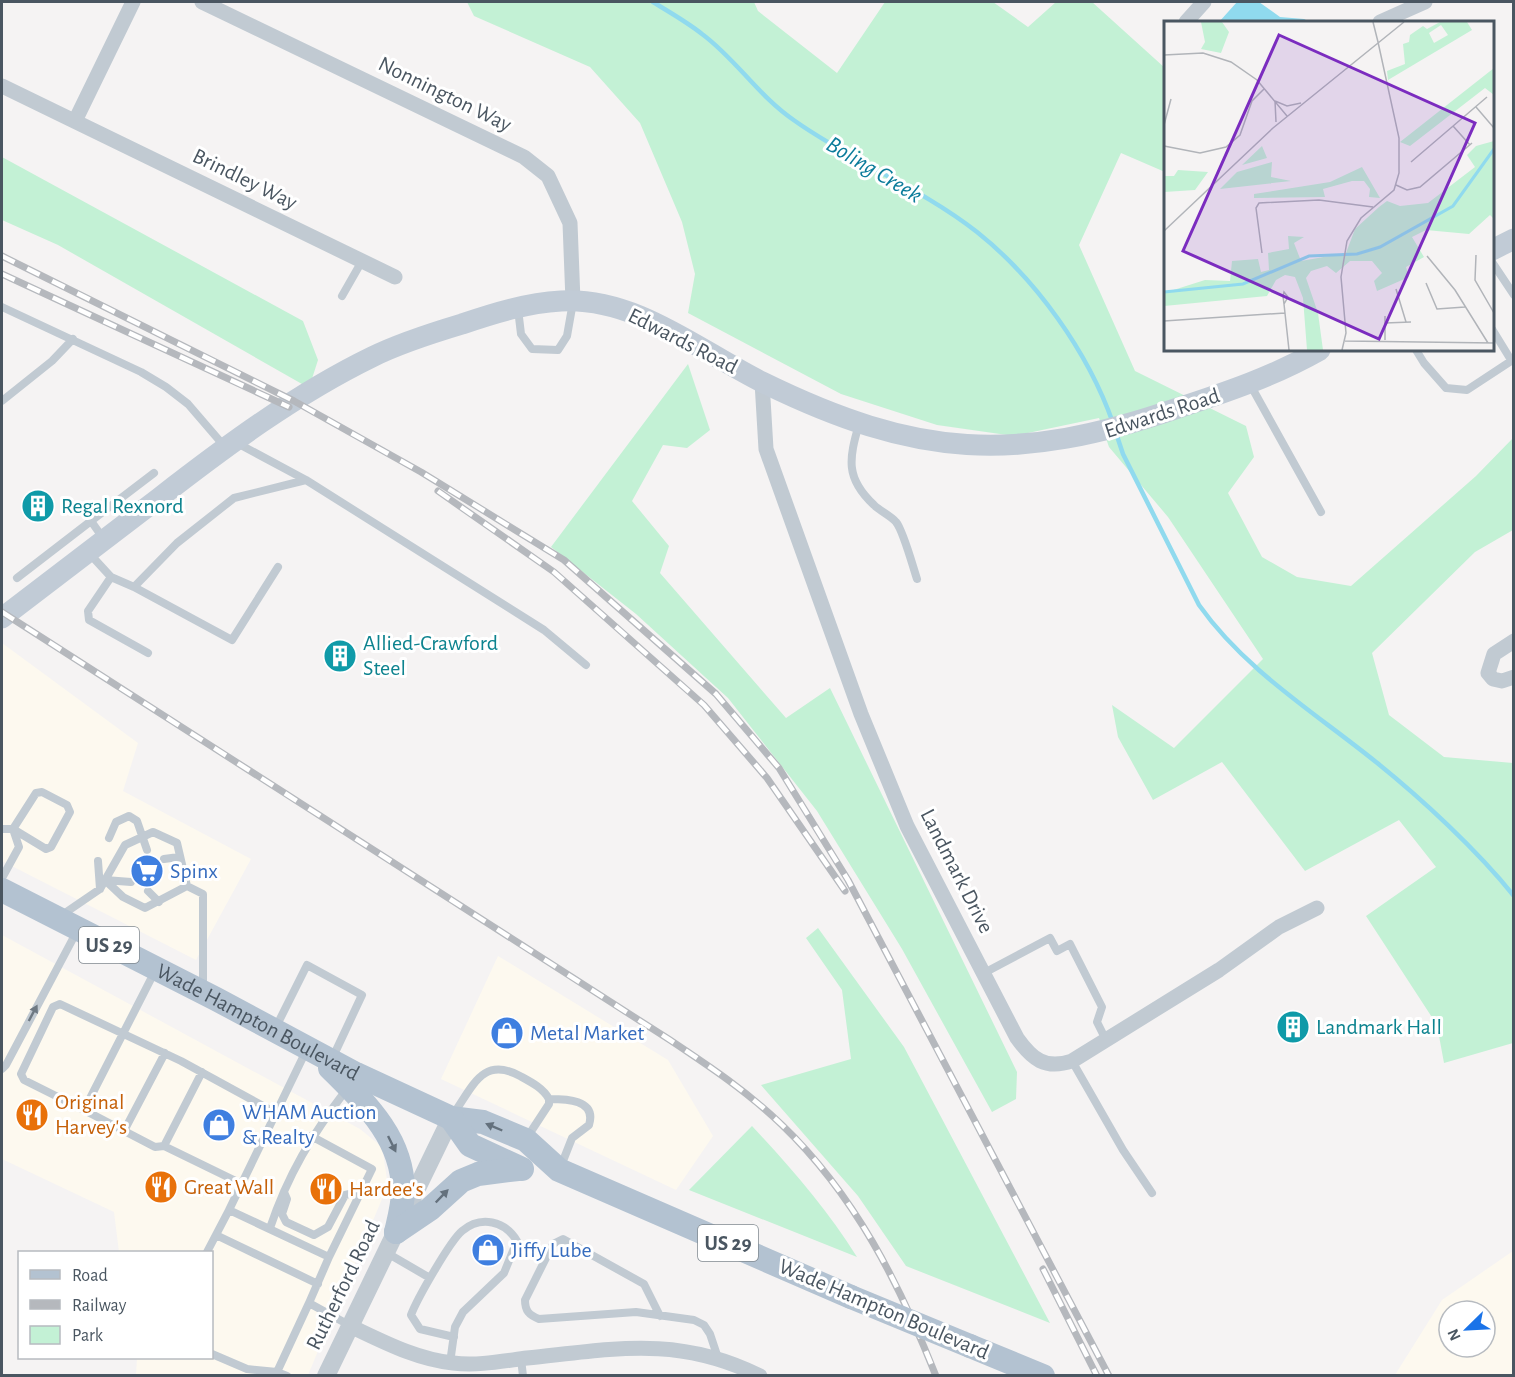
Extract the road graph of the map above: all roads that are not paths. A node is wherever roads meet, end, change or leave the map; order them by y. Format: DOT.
graph roads {
  1 [pos="133,2"];
  2 [pos="202,2"];
  3 [pos="1204,2"];
  4 [pos="1425,2"];
  5 [pos="1404,6"];
  6 [pos="1187,21"];
  7 [pos="1382,21"];
  8 [pos="2,86"];
  9 [pos="75,121"];
  10 [pos="1514,239"];
  11 [pos="1494,249"];
  12 [pos="362,261"];
  13 [pos="1494,265"];
  14 [pos="395,277"];
  15 [pos="1514,295"];
  16 [pos="342,296"];
  17 [pos="573,301"];
  18 [pos="2,307"];
  19 [pos="517,308"];
  20 [pos="1494,332"];
  21 [pos="73,339"];
  22 [pos="1318,351"];
  23 [pos="1417,351"];
  24 [pos="1512,360"];
  25 [pos="762,382"];
  26 [pos="1250,384"];
  27 [pos="2,401"];
  28 [pos="859,422"];
  29 [pos="231,445"];
  30 [pos="154,473"];
  31 [pos="306,480"];
  32 [pos="1321,512"];
  33 [pos="91,521"];
  34 [pos="96,545"];
  35 [pos="278,567"];
  36 [pos="16,578"];
  37 [pos="111,578"];
  38 [pos="917,579"];
  39 [pos="134,587"];
  40 [pos="2,618"];
  41 [pos="1514,641"];
  42 [pos="148,653"];
  43 [pos="586,665"];
  44 [pos="1514,677"];
  45 [pos="2,829"];
  46 [pos="13,830"];
  47 [pos="143,837"];
  48 [pos="109,838"];
  49 [pos="147,850"];
  50 [pos="179,857"];
  51 [pos="164,859"];
  52 [pos="98,861"];
  53 [pos="2,878"];
  54 [pos="105,880"];
  55 [pos="131,882"];
  56 [pos="187,886"];
  57 [pos="2,890"];
  58 [pos="100,890"];
  59 [pos="148,891"];
  60 [pos="159,902"];
  61 [pos="1317,908"];
  62 [pos="67,924"];
  63 [pos="156,969"];
  64 [pos="984,973"];
  65 [pos="203,993"];
  66 [pos="274,1031"];
  67 [pos="124,1033"];
  68 [pos="1107,1042"];
  69 [pos="165,1053"];
  70 [pos="318,1054"];
  71 [pos="1072,1061"];
  72 [pos="4,1067"];
  73 [pos="202,1072"];
  74 [pos="352,1080"];
  75 [pos="549,1099"];
  76 [pos="84,1110"];
  77 [pos="276,1113"];
  78 [pos="451,1118"];
  79 [pos="124,1131"];
  80 [pos="311,1136"];
  81 [pos="526,1140"];
  82 [pos="164,1146"];
  83 [pos="518,1169"];
  84 [pos="559,1170"];
  85 [pos="242,1184"];
  86 [pos="363,1191"];
  87 [pos="284,1192"];
  88 [pos="1152,1193"];
  89 [pos="230,1210"];
  90 [pos="270,1228"];
  91 [pos="216,1235"];
  92 [pos="392,1243"];
  93 [pos="208,1251"];
  94 [pos="329,1257"];
  95 [pos="430,1278"];
  96 [pos="318,1284"];
  97 [pos="309,1303"];
  98 [pos="660,1316"];
  99 [pos="351,1326"];
  100 [pos="454,1337"];
  101 [pos="213,1354"];
  102 [pos="718,1358"];
  103 [pos="521,1359"];
  104 [pos="450,1363"];
  105 [pos="277,1372"];
  106 [pos="287,1376"];
  107 [pos="326,1376"];
  108 [pos="523,1376"];
  109 [pos="760,1376"];
  110 [pos="1043,1376"];
  1 -- 9 [label="street"];
  2 -- 17 [label="street, Nonnington Way"];
  3 -- 6 [label="street"];
  4 -- 5 [label="street"];
  5 -- 7 [label="street"];
  8 -- 9 [label="street, Brindley Way"];
  9 -- 12 [label="street, Brindley Way"];
  10 -- 11 [label="main road"];
  12 -- 14 [label="street, Brindley Way"];
  12 -- 16 [label="lane"];
  13 -- 15 [label="lane"];
  17 -- 19 [label="main road, Edwards Road"];
  17 -- 19 [label="lane"];
  17 -- 25 [label="main road, Edwards Road"];
  18 -- 21 [label="lane"];
  19 -- 29 [label="main road, Edwards Road"];
  20 -- 24 [label="lane"];
  21 -- 27 [label="lane"];
  21 -- 29 [label="lane"];
  22 -- 26 [label="main road, Edwards Road"];
  23 -- 24 [label="lane"];
  25 -- 28 [label="main road, Edwards Road"];
  25 -- 64 [label="street, Landmark Drive"];
  26 -- 28 [label="main road, Edwards Road"];
  26 -- 32 [label="lane"];
  28 -- 38 [label="lane"];
  29 -- 31 [label="lane"];
  29 -- 34 [label="main road, Edwards Road"];
  30 -- 33 [label="lane"];
  31 -- 39 [label="lane"];
  31 -- 43 [label="lane"];
  33 -- 34 [label="lane"];
  33 -- 36 [label="lane"];
  34 -- 37 [label="lane"];
  34 -- 40 [label="main road, Edwards Road"];
  35 -- 39 [label="lane"];
  37 -- 39 [label="lane"];
  37 -- 42 [label="lane"];
  41 -- 44 [label="street"];
  45 -- 46 [label="lane"];
  46 -- 46 [label="lane"];
  46 -- 53 [label="lane"];
  47 -- 48 [label="lane"];
  47 -- 49 [label="lane"];
  47 -- 50 [label="lane"];
  47 -- 54 [label="lane"];
  50 -- 51 [label="lane"];
  50 -- 56 [label="lane"];
  52 -- 58 [label="lane"];
  54 -- 55 [label="lane"];
  54 -- 58 [label="lane"];
  54 -- 60 [label="lane"];
  56 -- 60 [label="lane"];
  56 -- 65 [label="lane"];
  57 -- 62 [label="main road, Wade Hampton Boulevard / US 29"];
  58 -- 62 [label="lane"];
  59 -- 60 [label="lane"];
  61 -- 68 [label="street, Landmark Drive"];
  62 -- 63 [label="main road, Wade Hampton Boulevard / US 29"];
  72 -- 62 [label="lane, one-way"];
  63 -- 65 [label="main road, Wade Hampton Boulevard / US 29"];
  63 -- 67 [label="lane"];
  64 -- 68 [label="lane"];
  64 -- 71 [label="street, Landmark Drive"];
  65 -- 66 [label="main road, Wade Hampton Boulevard / US 29"];
  66 -- 70 [label="main road, Wade Hampton Boulevard / US 29"];
  66 -- 70 [label="lane"];
  67 -- 69 [label="lane"];
  67 -- 76 [label="lane"];
  67 -- 76 [label="lane"];
  68 -- 71 [label="street, Landmark Drive"];
  69 -- 73 [label="lane"];
  69 -- 79 [label="lane"];
  70 -- 74 [label="main road, Wade Hampton Boulevard"];
  70 -- 77 [label="lane"];
  71 -- 88 [label="lane"];
  73 -- 77 [label="lane"];
  73 -- 82 [label="lane"];
  74 -- 78 [label="main road, Wade Hampton Boulevard / US 29"];
  74 -- 80 [label="lane"];
  74 -- 92 [label="main road, one-way"];
  75 -- 78 [label="lane"];
  75 -- 81 [label="lane"];
  75 -- 84 [label="lane"];
  76 -- 79 [label="lane"];
  77 -- 85 [label="lane"];
  81 -- 78 [label="main road, Wade Hampton Boulevard / US 29, one-way"];
  78 -- 83 [label="main road, Wade Hampton Boulevard / US 29"];
  78 -- 92 [label="street, Rutherford Road"];
  79 -- 82 [label="lane"];
  80 -- 86 [label="lane"];
  80 -- 87 [label="lane"];
  81 -- 84 [label="main road, Wade Hampton Boulevard / US 29"];
  82 -- 85 [label="lane"];
  83 -- 84 [label="main road, Wade Hampton Boulevard / US 29"];
  92 -- 83 [label="main road, one-way"];
  84 -- 110 [label="main road, Wade Hampton Boulevard / US 29, bridge"];
  85 -- 89 [label="lane"];
  86 -- 87 [label="lane"];
  86 -- 94 [label="lane"];
  87 -- 90 [label="lane"];
  89 -- 90 [label="lane"];
  89 -- 91 [label="lane"];
  90 -- 94 [label="lane"];
  91 -- 93 [label="lane"];
  91 -- 96 [label="lane"];
  92 -- 95 [label="lane"];
  92 -- 99 [label="street, Rutherford Road"];
  94 -- 96 [label="lane"];
  95 -- 100 [label="lane"];
  95 -- 100 [label="lane"];
  96 -- 97 [label="lane"];
  97 -- 99 [label="lane"];
  97 -- 105 [label="lane"];
  98 -- 98 [label="lane"];
  98 -- 102 [label="lane"];
  99 -- 104 [label="street"];
  99 -- 107 [label="street, Rutherford Road"];
  100 -- 104 [label="lane"];
  101 -- 105 [label="lane"];
  102 -- 103 [label="street"];
  102 -- 109 [label="street"];
  103 -- 104 [label="street"];
  103 -- 108 [label="lane"];
  105 -- 106 [label="lane"];
}
